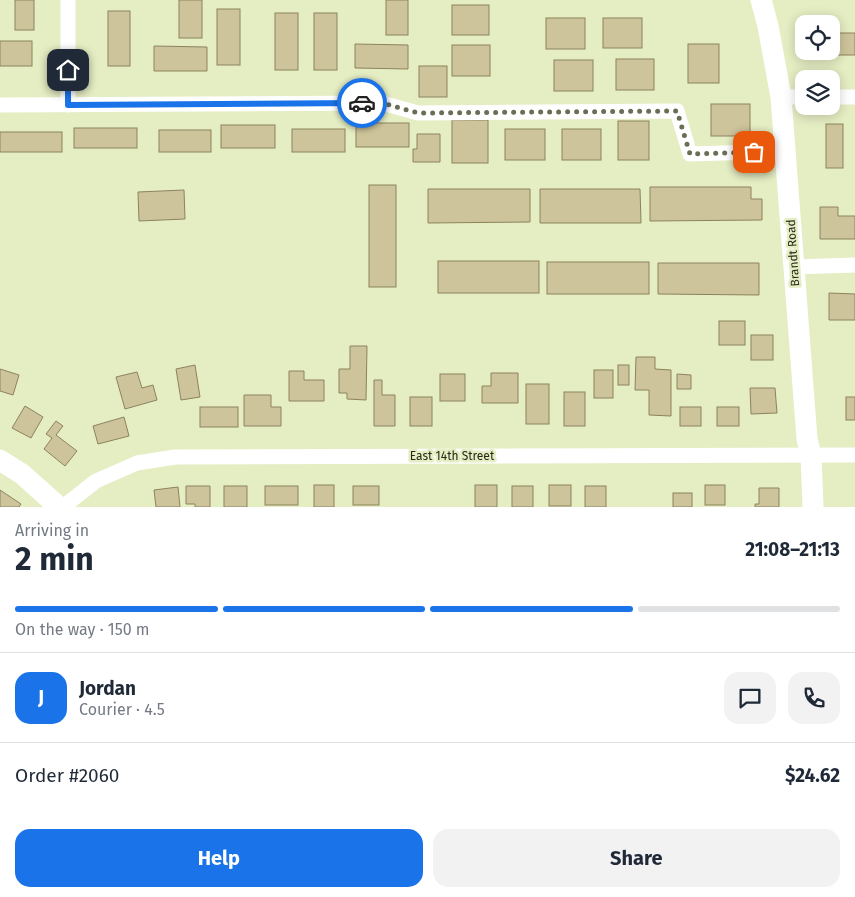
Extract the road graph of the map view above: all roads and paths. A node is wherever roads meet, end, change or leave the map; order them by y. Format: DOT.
graph roads {
  1 [pos="68,0"];
  2 [pos="761,0"];
  3 [pos="781,97"];
  4 [pos="795,97"];
  5 [pos="840,97"];
  6 [pos="855,97"];
  7 [pos="0,105"];
  8 [pos="68,105"];
  9 [pos="785,151"];
  10 [pos="855,265"];
  11 [pos="794,267"];
  12 [pos="811,455"];
  13 [pos="855,455"];
  14 [pos="0,460"];
  15 [pos="59,507"];
  16 [pos="63,507"];
  17 [pos="813,507"];
  1 -- 8 [label="street"];
  2 -- 3 [label="street, Brandt Road"];
  3 -- 4 [label="street"];
  3 -- 9 [label="street, Brandt Road"];
  5 -- 6 [label="street"];
  7 -- 8 [label="street"];
  8 -- 9 [label="street"];
  9 -- 11 [label="street, Brandt Road"];
  10 -- 11 [label="street"];
  11 -- 12 [label="street, Brandt Road"];
  12 -- 13 [label="street, East 14th Street"];
  12 -- 16 [label="street, East 14th Street"];
  12 -- 17 [label="street, Brandt Road"];
  14 -- 15 [label="street"];
}
